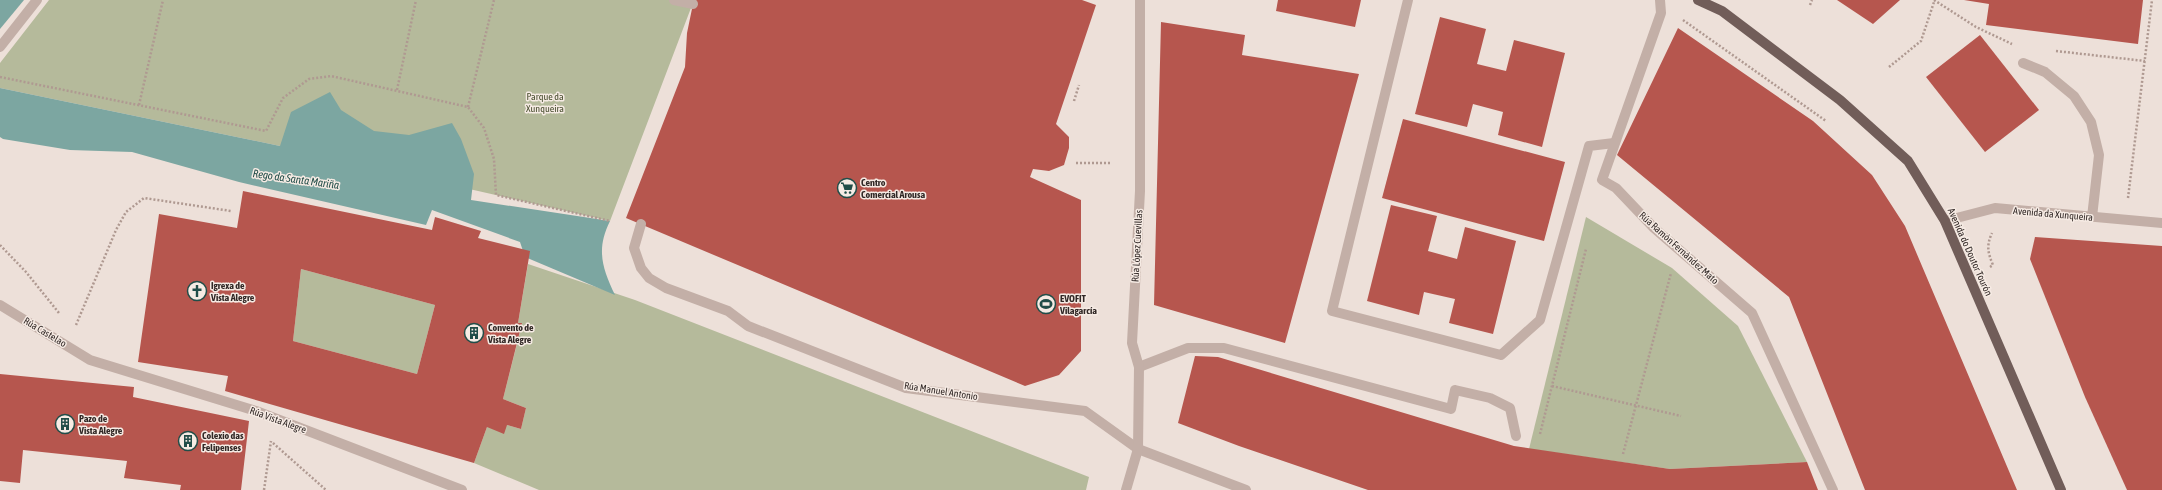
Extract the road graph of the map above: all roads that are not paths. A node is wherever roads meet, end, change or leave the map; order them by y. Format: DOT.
graph roads {
  1 [pos="38,0"];
  2 [pos="674,0"];
  3 [pos="1140,0"];
  4 [pos="1408,0"];
  5 [pos="1698,0"];
  6 [pos="1660,2"];
  7 [pos="693,4"];
  8 [pos="0,47"];
  9 [pos="2023,63"];
  10 [pos="1614,143"];
  11 [pos="2092,217"];
  12 [pos="1945,221"];
  13 [pos="2162,223"];
  14 [pos="641,224"];
  15 [pos="0,305"];
  16 [pos="90,360"];
  17 [pos="1139,367"];
  18 [pos="1516,436"];
  19 [pos="1138,449"];
  20 [pos="462,490"];
  21 [pos="1126,490"];
  22 [pos="1246,490"];
  23 [pos="1833,490"];
  24 [pos="2061,490"];
  1 -- 8 [label="street"];
  2 -- 7 [label="street"];
  3 -- 17 [label="street, Rúa López Cuevillas"];
  4 -- 10 [label="street"];
  5 -- 12 [label="main road, Avenida do Doutor Tourón"];
  6 -- 10 [label="street, Rúa Ramón Fernández Mato"];
  9 -- 11 [label="street"];
  10 -- 23 [label="street, Rúa Ramón Fernández Mato"];
  11 -- 12 [label="street, Avenida da Xunqueira"];
  11 -- 13 [label="street, Avenida da Xunqueira"];
  12 -- 24 [label="main road, Avenida do Doutor Tourón"];
  14 -- 19 [label="street, Rúa Manuel Antonio"];
  15 -- 16 [label="street, Rúa Castelao"];
  16 -- 20 [label="street, Rúa Vista Alegre"];
  17 -- 18 [label="street"];
  17 -- 19 [label="street, Rúa López Cuevillas"];
  19 -- 21 [label="street, Rúa López Cuevillas"];
  19 -- 22 [label="street, Rúa Manuel Antonio"];
}
